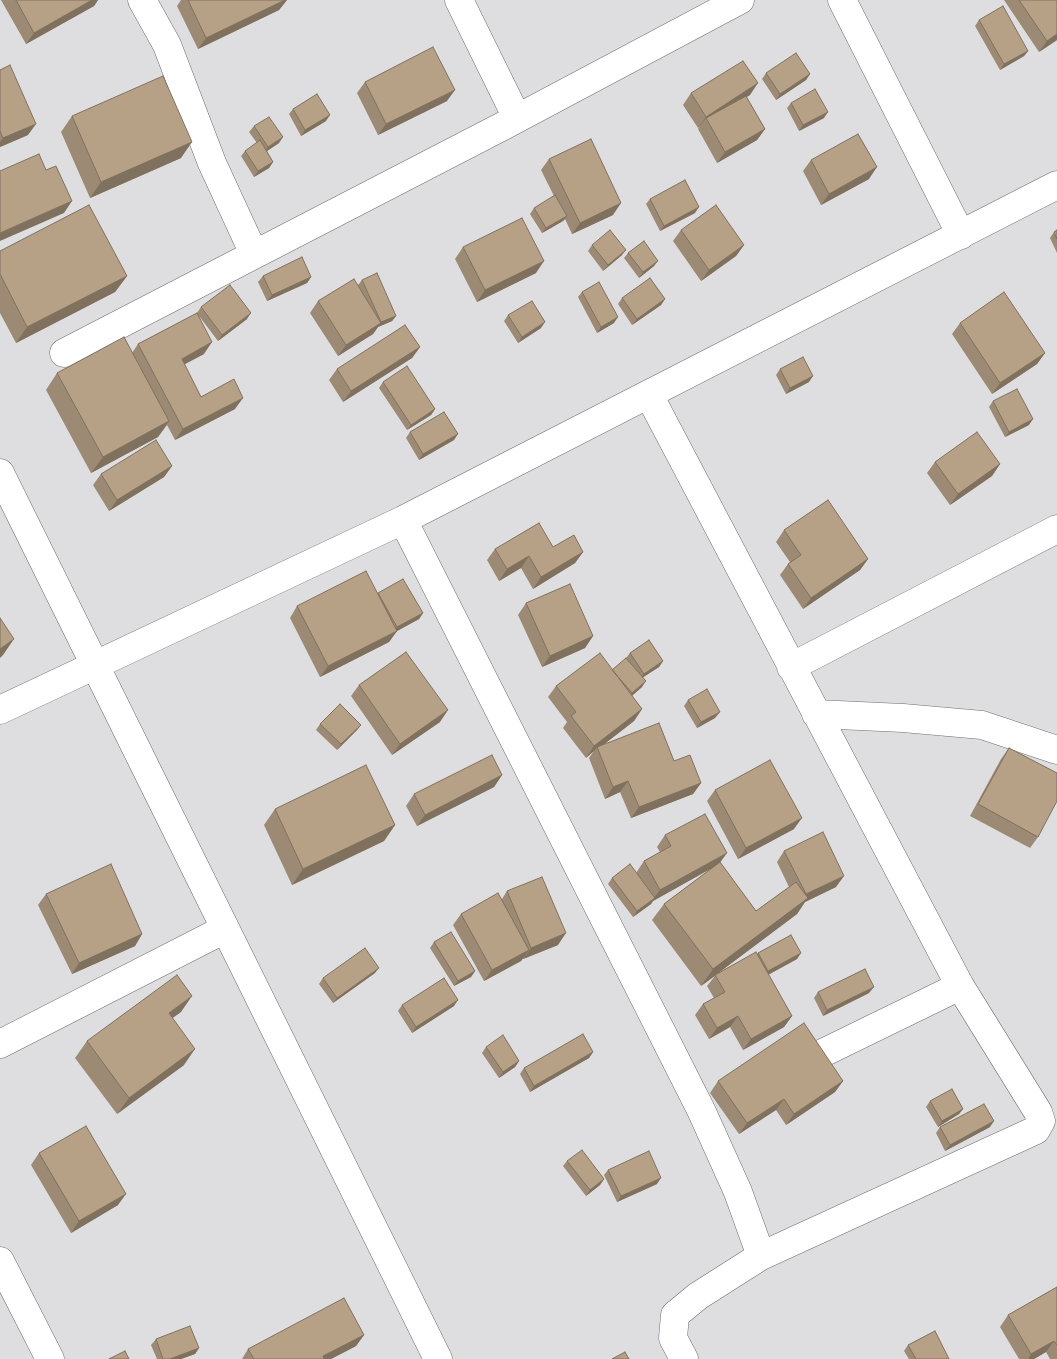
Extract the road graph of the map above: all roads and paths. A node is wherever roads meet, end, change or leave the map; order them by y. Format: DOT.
graph roads {
  1 [pos="142,0"];
  2 [pos="459,0"];
  3 [pos="740,0"];
  4 [pos="842,0"];
  5 [pos="517,118"];
  6 [pos="1057,185"];
  7 [pos="961,234"];
  8 [pos="254,254"];
  9 [pos="64,353"];
  10 [pos="649,395"];
  11 [pos="0,472"];
  12 [pos="403,520"];
  13 [pos="1057,529"];
  14 [pos="96,666"];
  15 [pos="791,667"];
  16 [pos="0,710"];
  17 [pos="816,714"];
  18 [pos="1057,750"];
  19 [pos="225,929"];
  20 [pos="960,986"];
  21 [pos="0,1044"];
  22 [pos="764,1082"];
  23 [pos="728,1099"];
  24 [pos="702,1112"];
  25 [pos="761,1256"];
  26 [pos="0,1261"];
  27 [pos="50,1359"];
  28 [pos="438,1359"];
  29 [pos="684,1359"];
  1 -- 8 [label="street"];
  2 -- 5 [label="street"];
  3 -- 5 [label="street"];
  4 -- 7 [label="street"];
  5 -- 8 [label="street"];
  6 -- 7 [label="street"];
  7 -- 10 [label="street"];
  8 -- 9 [label="street"];
  10 -- 12 [label="street"];
  10 -- 15 [label="street"];
  11 -- 14 [label="street"];
  12 -- 14 [label="street"];
  12 -- 24 [label="street"];
  13 -- 15 [label="street"];
  14 -- 16 [label="street"];
  14 -- 19 [label="street"];
  15 -- 17 [label="street"];
  17 -- 18 [label="street"];
  17 -- 20 [label="street"];
  19 -- 21 [label="street"];
  19 -- 28 [label="street"];
  20 -- 22 [label="street"];
  20 -- 25 [label="street"];
  23 -- 24 [label="street"];
  24 -- 25 [label="street"];
  25 -- 29 [label="street"];
  26 -- 27 [label="street"];
}
